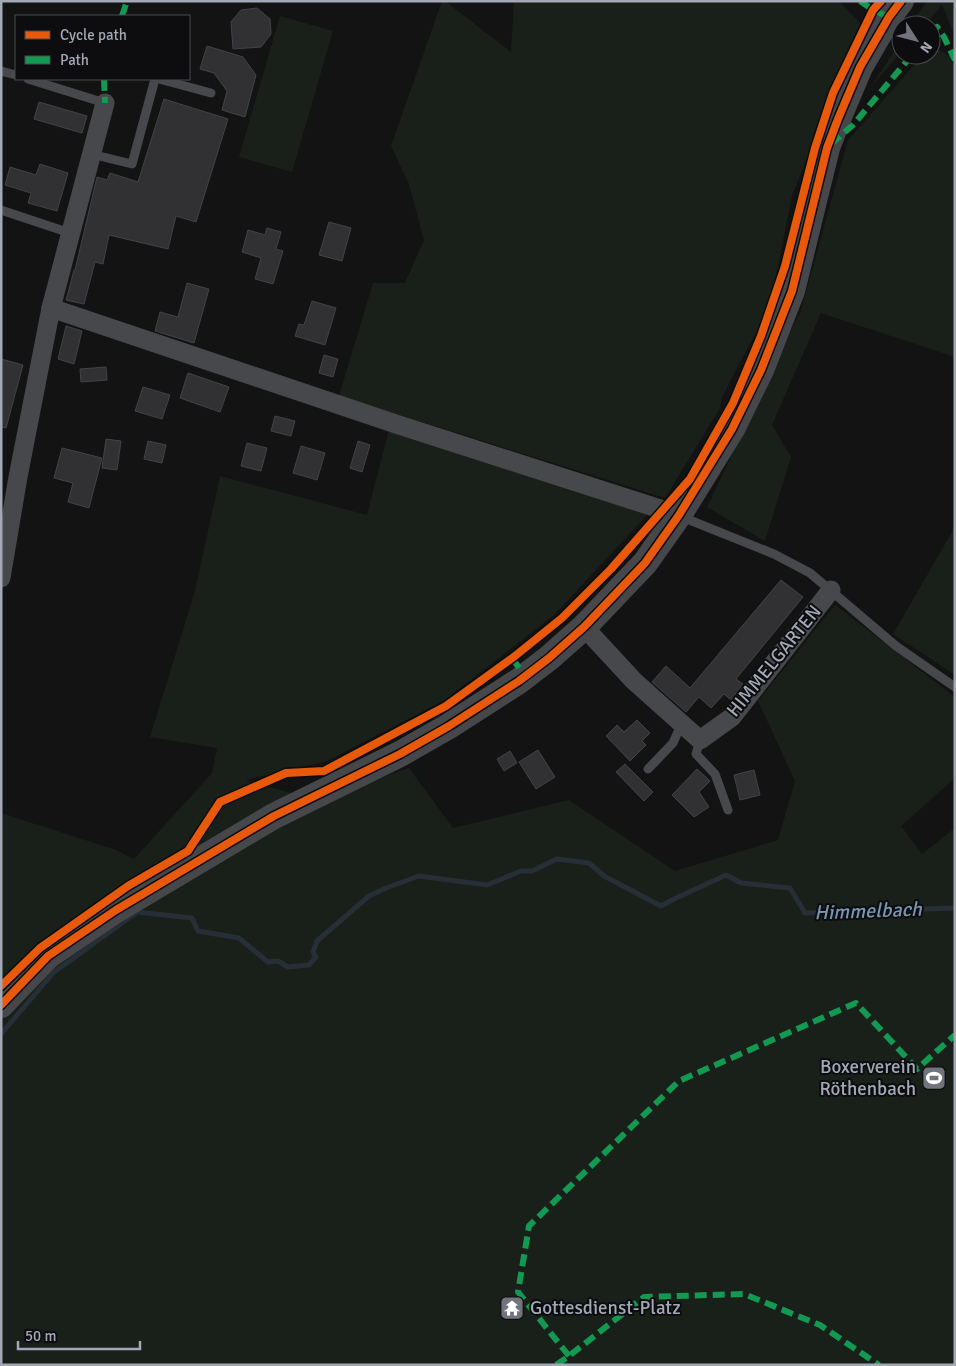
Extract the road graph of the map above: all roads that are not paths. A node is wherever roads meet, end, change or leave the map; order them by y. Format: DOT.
graph roads {
  1 [pos="901,1"];
  2 [pos="1,70"];
  3 [pos="15,75"];
  4 [pos="31,80"];
  5 [pos="155,80"];
  6 [pos="163,80"];
  7 [pos="211,93"];
  8 [pos="105,103"];
  9 [pos="92,154"];
  10 [pos="1,210"];
  11 [pos="70,233"];
  12 [pos="51,308"];
  13 [pos="678,515"];
  14 [pos="1,578"];
  15 [pos="830,590"];
  16 [pos="584,627"];
  17 [pos="955,687"];
  18 [pos="681,725"];
  19 [pos="700,740"];
  20 [pos="648,769"];
  21 [pos="728,810"];
  22 [pos="1,1005"];
  1 -- 13 [label="street"];
  2 -- 3 [label="lane"];
  4 -- 8 [label="lane"];
  5 -- 9 [label="lane"];
  6 -- 7 [label="lane"];
  8 -- 9 [label="street"];
  9 -- 11 [label="street"];
  10 -- 11 [label="lane"];
  11 -- 12 [label="street"];
  12 -- 13 [label="street"];
  12 -- 14 [label="street"];
  13 -- 15 [label="lane"];
  13 -- 16 [label="street"];
  15 -- 17 [label="lane"];
  15 -- 19 [label="street, HIMMELGARTEN"];
  16 -- 18 [label="street"];
  16 -- 22 [label="street"];
  18 -- 19 [label="street"];
  18 -- 20 [label="lane"];
  19 -- 21 [label="lane"];
}
